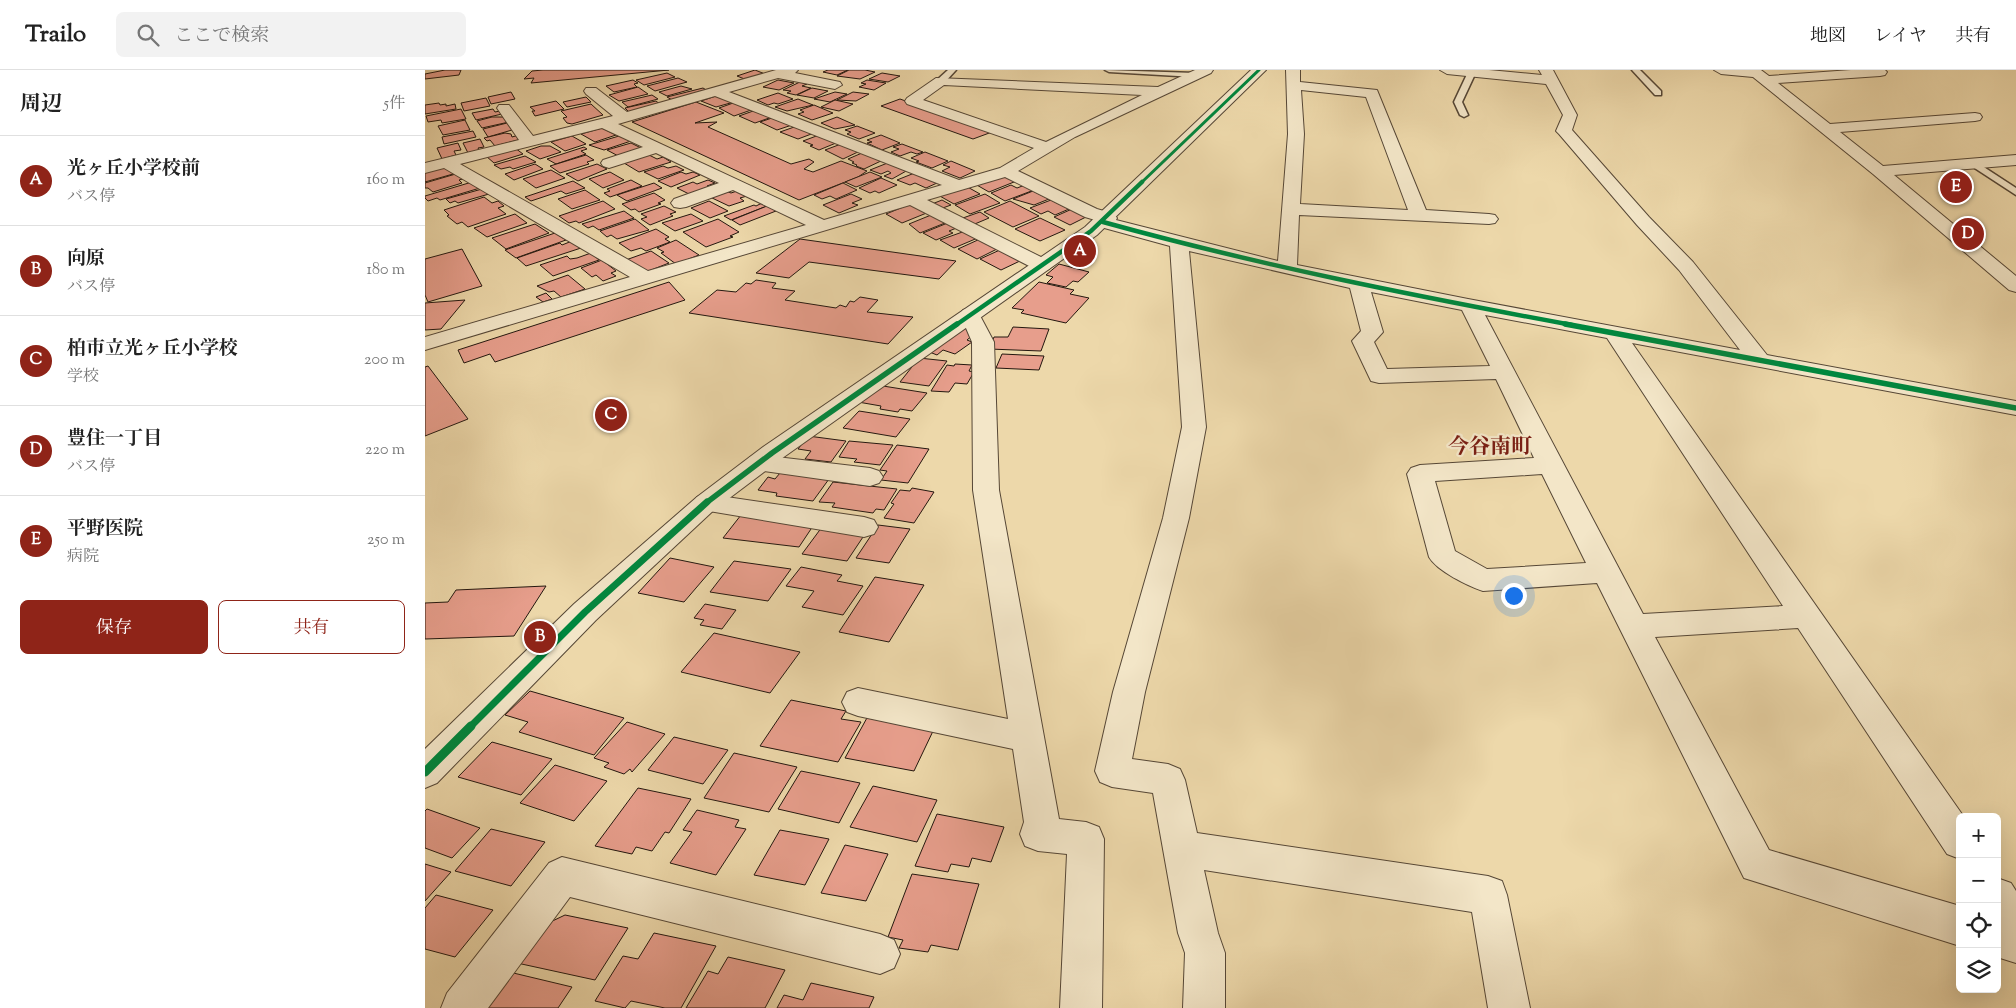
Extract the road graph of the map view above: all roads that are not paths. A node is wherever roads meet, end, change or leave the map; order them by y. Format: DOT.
graph roads {
  1 [pos="952,70"];
  2 [pos="1109,70"];
  3 [pos="1259,70"];
  4 [pos="1447,70"];
  5 [pos="1636,70"];
  6 [pos="1721,70"];
  7 [pos="785,72"];
  8 [pos="1201,72"];
  9 [pos="1472,72"];
  10 [pos="1880,72"];
  11 [pos="1759,74"];
  12 [pos="1548,75"];
  13 [pos="1293,77"];
  14 [pos="941,81"];
  15 [pos="697,82"];
  16 [pos="835,85"];
  17 [pos="591,91"];
  18 [pos="720,91"];
  19 [pos="1159,92"];
  20 [pos="1659,93"];
  21 [pos="504,108"];
  22 [pos="1464,115"];
  23 [pos="1975,117"];
  24 [pos="625,118"];
  25 [pos="604,124"];
  26 [pos="1826,129"];
  27 [pos="529,142"];
  28 [pos="1046,147"];
  29 [pos="657,148"];
  30 [pos="2016,160"];
  31 [pos="447,163"];
  32 [pos="1973,163"];
  33 [pos="425,168"];
  34 [pos="1006,171"];
  35 [pos="1879,171"];
  36 [pos="623,172"];
  37 [pos="733,184"];
  38 [pos="958,185"];
  39 [pos="2016,192"];
  40 [pos="911,199"];
  41 [pos="680,203"];
  42 [pos="1293,209"];
  43 [pos="1419,215"];
  44 [pos="1489,219"];
  45 [pos="1105,220"];
  46 [pos="821,225"];
  47 [pos="1179,244"];
  48 [pos="1042,265"];
  49 [pos="1287,269"];
  50 [pos="646,278"];
  51 [pos="1359,283"];
  52 [pos="2016,286"];
  53 [pos="1469,305"];
  54 [pos="970,314"];
  55 [pos="1614,333"];
  56 [pos="425,344"];
  57 [pos="1760,361"];
  58 [pos="1504,372"];
  59 [pos="2016,408"];
  60 [pos="759,463"];
  61 [pos="1551,465"];
  62 [pos="870,477"];
  63 [pos="706,503"];
  64 [pos="864,527"];
  65 [pos="1605,572"];
  66 [pos="1806,616"];
  67 [pos="1634,626"];
  68 [pos="858,702"];
  69 [pos="1028,738"];
  70 [pos="425,772"];
  71 [pos="1956,836"];
  72 [pos="1182,849"];
  73 [pos="2001,903"];
  74 [pos="1956,925"];
  75 [pos="2016,925"];
  76 [pos="2001,939"];
  77 [pos="2016,943"];
  78 [pos="880,954"];
  79 [pos="462,1008"];
  80 [pos="1081,1008"];
  81 [pos="1204,1008"];
  82 [pos="1509,1008"];
  1 -- 14 [label="lane"];
  2 -- 8 [label="lane"];
  3 -- 45 [label="street"];
  4 -- 9 [label="street"];
  5 -- 20 [label="lane"];
  6 -- 11 [label="street"];
  7 -- 16 [label="street"];
  7 -- 18 [label="street"];
  8 -- 19 [label="street"];
  9 -- 12 [label="street"];
  9 -- 22 [label="lane"];
  10 -- 11 [label="street"];
  11 -- 26 [label="street"];
  12 -- 57 [label="street"];
  13 -- 42 [label="street"];
  13 -- 43 [label="street"];
  14 -- 19 [label="street"];
  14 -- 28 [label="street"];
  15 -- 18 [label="street"];
  17 -- 24 [label="street"];
  18 -- 24 [label="street"];
  18 -- 38 [label="street"];
  19 -- 28 [label="street"];
  21 -- 27 [label="street"];
  23 -- 26 [label="street"];
  24 -- 25 [label="street"];
  25 -- 27 [label="street"];
  25 -- 29 [label="street"];
  26 -- 35 [label="street"];
  27 -- 31 [label="street"];
  28 -- 34 [label="street"];
  29 -- 36 [label="street"];
  29 -- 37 [label="street"];
  30 -- 32 [label="street"];
  31 -- 33 [label="street"];
  31 -- 50 [label="street"];
  32 -- 35 [label="street"];
  32 -- 39 [label="lane"];
  34 -- 38 [label="street"];
  34 -- 45 [label="street"];
  35 -- 52 [label="street"];
  37 -- 41 [label="street"];
  37 -- 46 [label="street"];
  38 -- 40 [label="street"];
  40 -- 46 [label="street"];
  40 -- 48 [label="street"];
  42 -- 43 [label="street"];
  42 -- 49 [label="street"];
  43 -- 44 [label="street"];
  45 -- 47 [label="street"];
  45 -- 48 [label="street"];
  46 -- 50 [label="street"];
  47 -- 49 [label="street"];
  47 -- 72 [label="street"];
  48 -- 54 [label="street"];
  49 -- 51 [label="street"];
  50 -- 56 [label="street"];
  51 -- 53 [label="street"];
  51 -- 58 [label="street"];
  53 -- 55 [label="street"];
  53 -- 58 [label="street"];
  54 -- 60 [label="street"];
  54 -- 69 [label="street"];
  55 -- 57 [label="street"];
  55 -- 66 [label="street"];
  57 -- 59 [label="street"];
  58 -- 61 [label="street"];
  60 -- 62 [label="street"];
  60 -- 63 [label="street"];
  61 -- 65 [label="street"];
  61 -- 65 [label="street"];
  63 -- 64 [label="street"];
  63 -- 70 [label="street"];
  65 -- 67 [label="street"];
  66 -- 67 [label="street"];
  66 -- 71 [label="street"];
  67 -- 74 [label="street"];
  68 -- 69 [label="street"];
  69 -- 80 [label="street"];
  72 -- 81 [label="street"];
  72 -- 82 [label="street"];
  73 -- 75 [label="street"];
  76 -- 77 [label="street"];
  78 -- 79 [label="street"];
}
